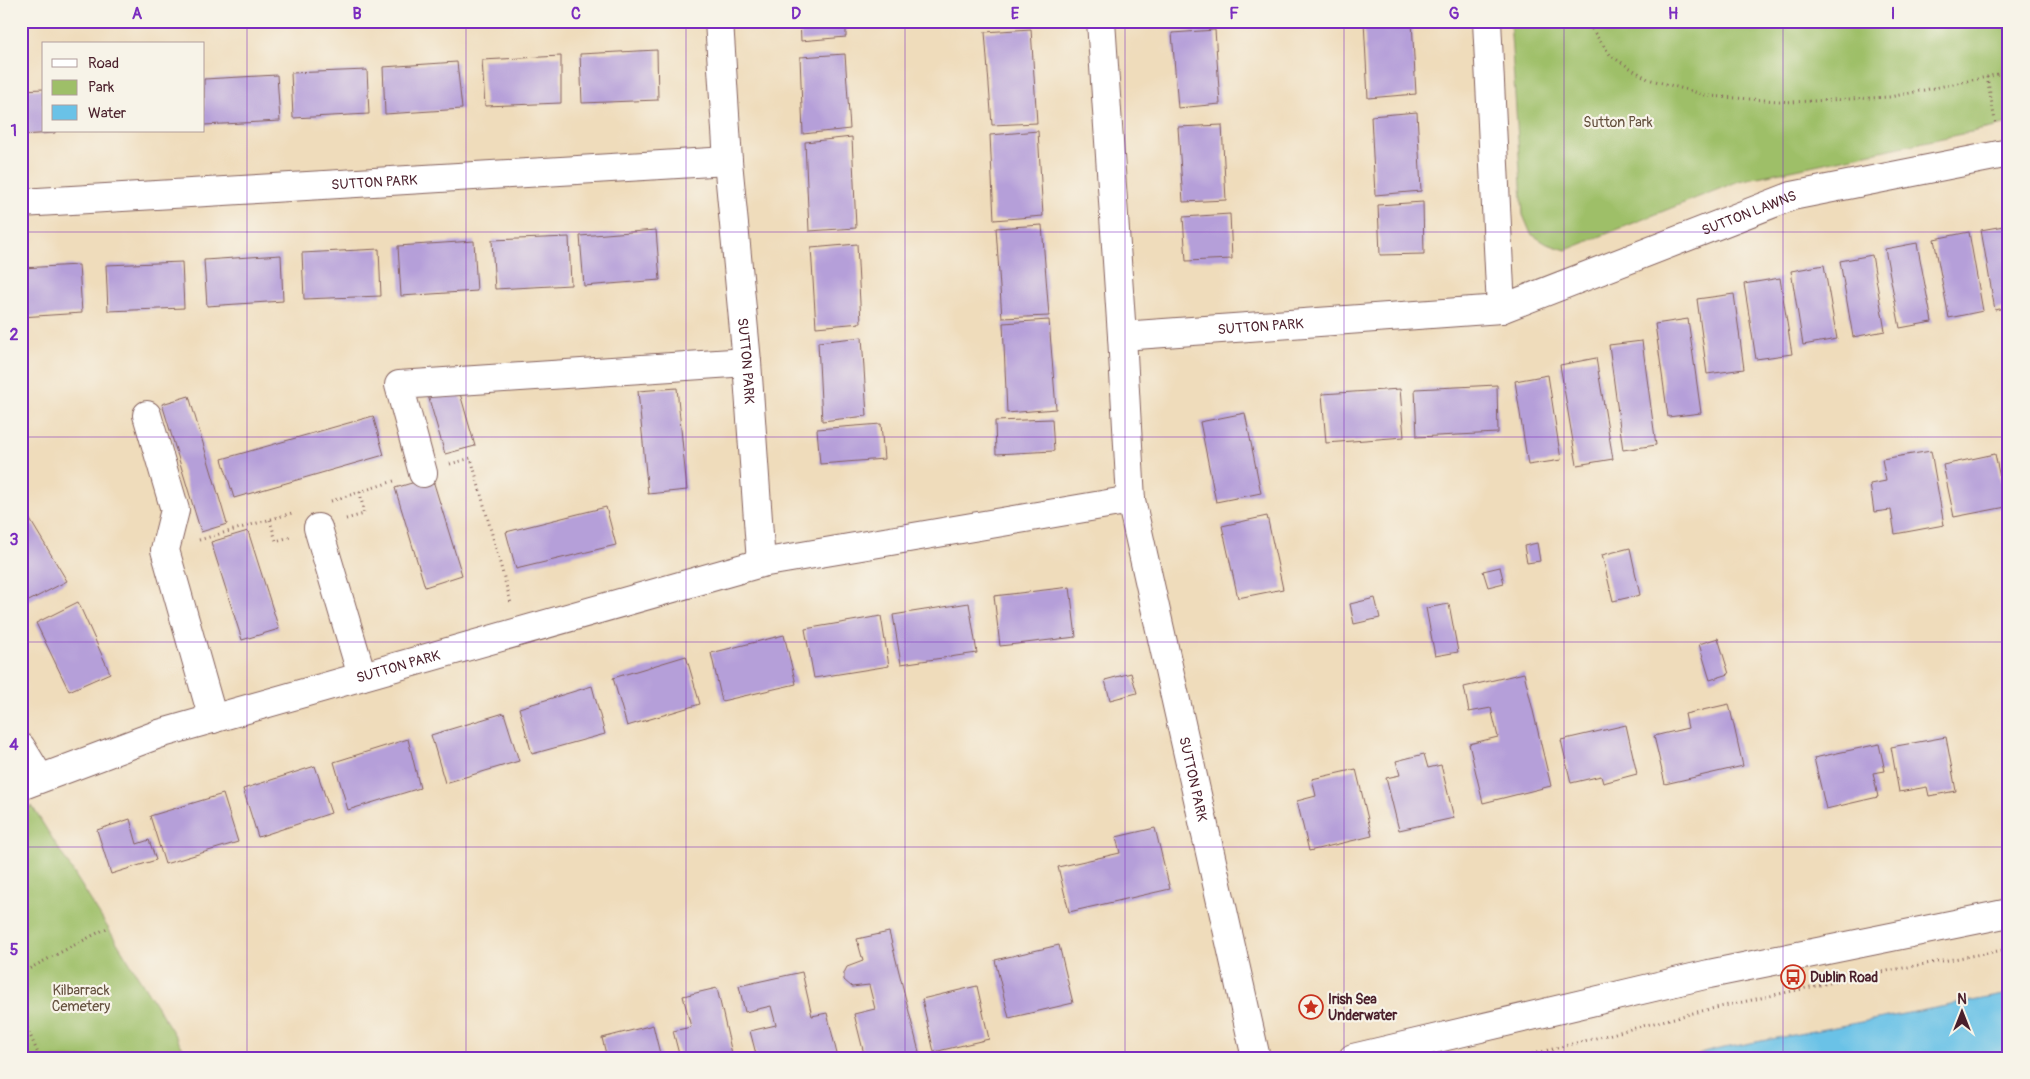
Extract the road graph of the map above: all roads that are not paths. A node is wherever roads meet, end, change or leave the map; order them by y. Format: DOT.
graph roads {
  1 [pos="719,21"];
  2 [pos="1101,21"];
  3 [pos="1487,21"];
  4 [pos="2005,154"];
  5 [pos="728,161"];
  6 [pos="21,203"];
  7 [pos="1501,309"];
  8 [pos="1122,336"];
  9 [pos="747,362"];
  10 [pos="146,415"];
  11 [pos="423,473"];
  12 [pos="1131,500"];
  13 [pos="321,515"];
  14 [pos="760,563"];
  15 [pos="362,676"];
  16 [pos="213,719"];
  17 [pos="21,747"];
  18 [pos="30,782"];
  19 [pos="2009,913"];
  20 [pos="1256,1058"];
  21 [pos="1353,1058"];
  1 -- 5 [label="street, SUTTON PARK"];
  2 -- 8 [label="street, SUTTON PARK"];
  3 -- 7 [label="street"];
  4 -- 7 [label="street, SUTTON LAWNS"];
  5 -- 6 [label="street, SUTTON PARK"];
  5 -- 9 [label="street, SUTTON PARK"];
  7 -- 8 [label="street, SUTTON PARK"];
  8 -- 12 [label="street, SUTTON PARK"];
  9 -- 11 [label="street"];
  9 -- 14 [label="street, SUTTON PARK"];
  10 -- 16 [label="street"];
  12 -- 14 [label="street, SUTTON PARK"];
  12 -- 20 [label="street, SUTTON PARK"];
  13 -- 15 [label="street"];
  14 -- 15 [label="street, SUTTON PARK"];
  15 -- 16 [label="street, SUTTON PARK"];
  16 -- 18 [label="street, SUTTON PARK"];
  17 -- 18 [label="street, SUTTON PARK"];
  19 -- 21 [label="street"];
}
